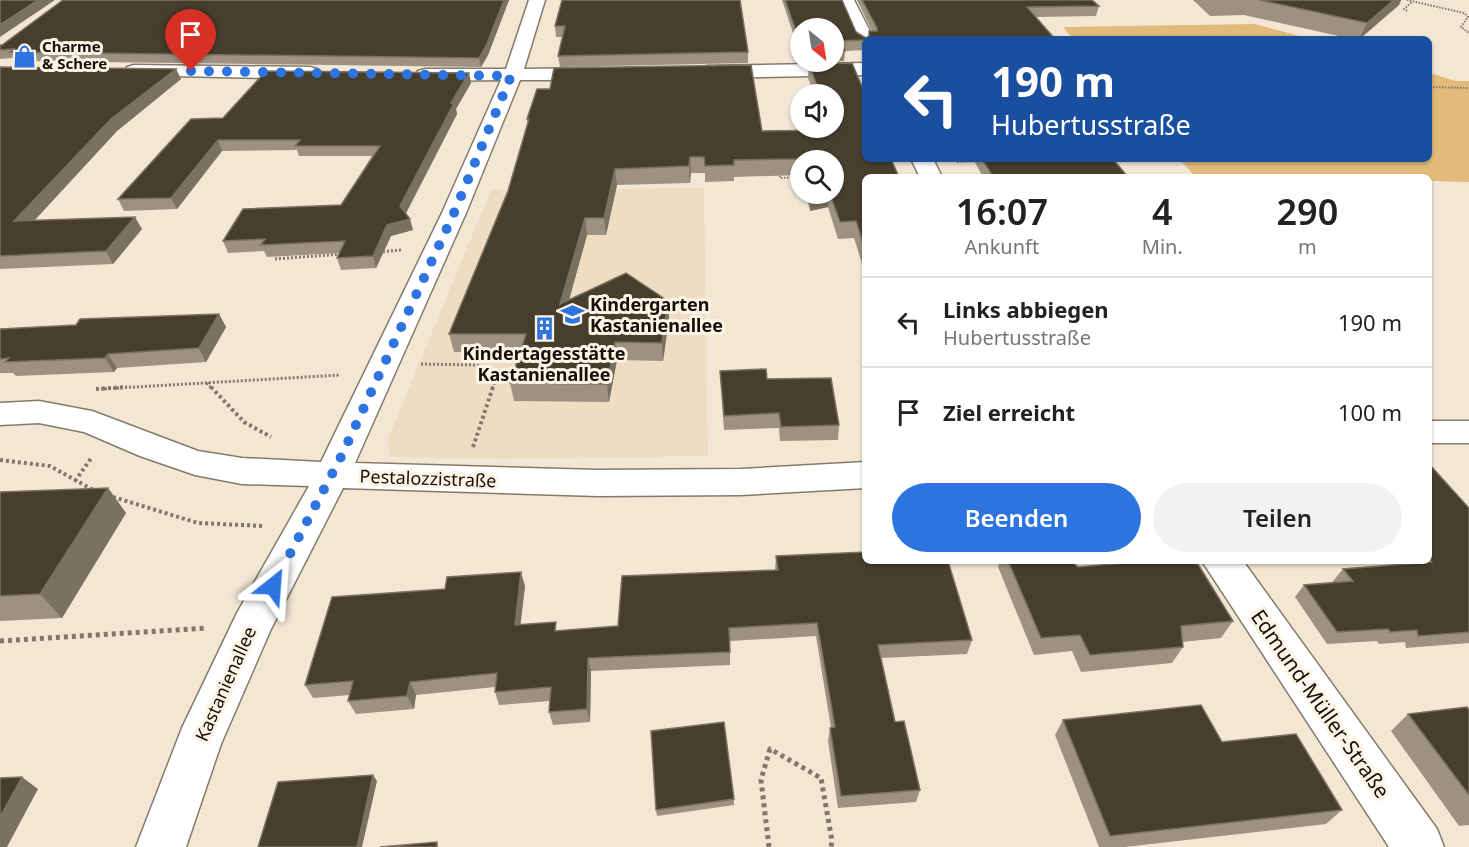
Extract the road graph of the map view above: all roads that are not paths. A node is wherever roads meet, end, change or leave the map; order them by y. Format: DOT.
graph roads {
  1 [pos="537,0"];
  2 [pos="846,0"];
  3 [pos="864,36"];
  4 [pos="862,69"];
  5 [pos="118,70"];
  6 [pos="326,73"];
  7 [pos="684,73"];
  8 [pos="407,74"];
  9 [pos="614,74"];
  10 [pos="511,76"];
  11 [pos="0,414"];
  12 [pos="1432,432"];
  13 [pos="1469,432"];
  14 [pos="317,475"];
  15 [pos="862,475"];
  16 [pos="1223,564"];
  17 [pos="161,847"];
  18 [pos="1419,847"];
  1 -- 10 [label="street, Kastanienallee"];
  2 -- 3 [label="street"];
  4 -- 7 [label="street"];
  5 -- 6 [label="street"];
  8 -- 10 [label="street"];
  9 -- 10 [label="street"];
  10 -- 14 [label="street, Kastanienallee"];
  11 -- 14 [label="street, Pestalozzistraße"];
  12 -- 13 [label="street"];
  14 -- 15 [label="street, Pestalozzistraße"];
  14 -- 17 [label="street, Kastanienallee"];
  16 -- 18 [label="street, Edmund-Müller-Straße"];
}
